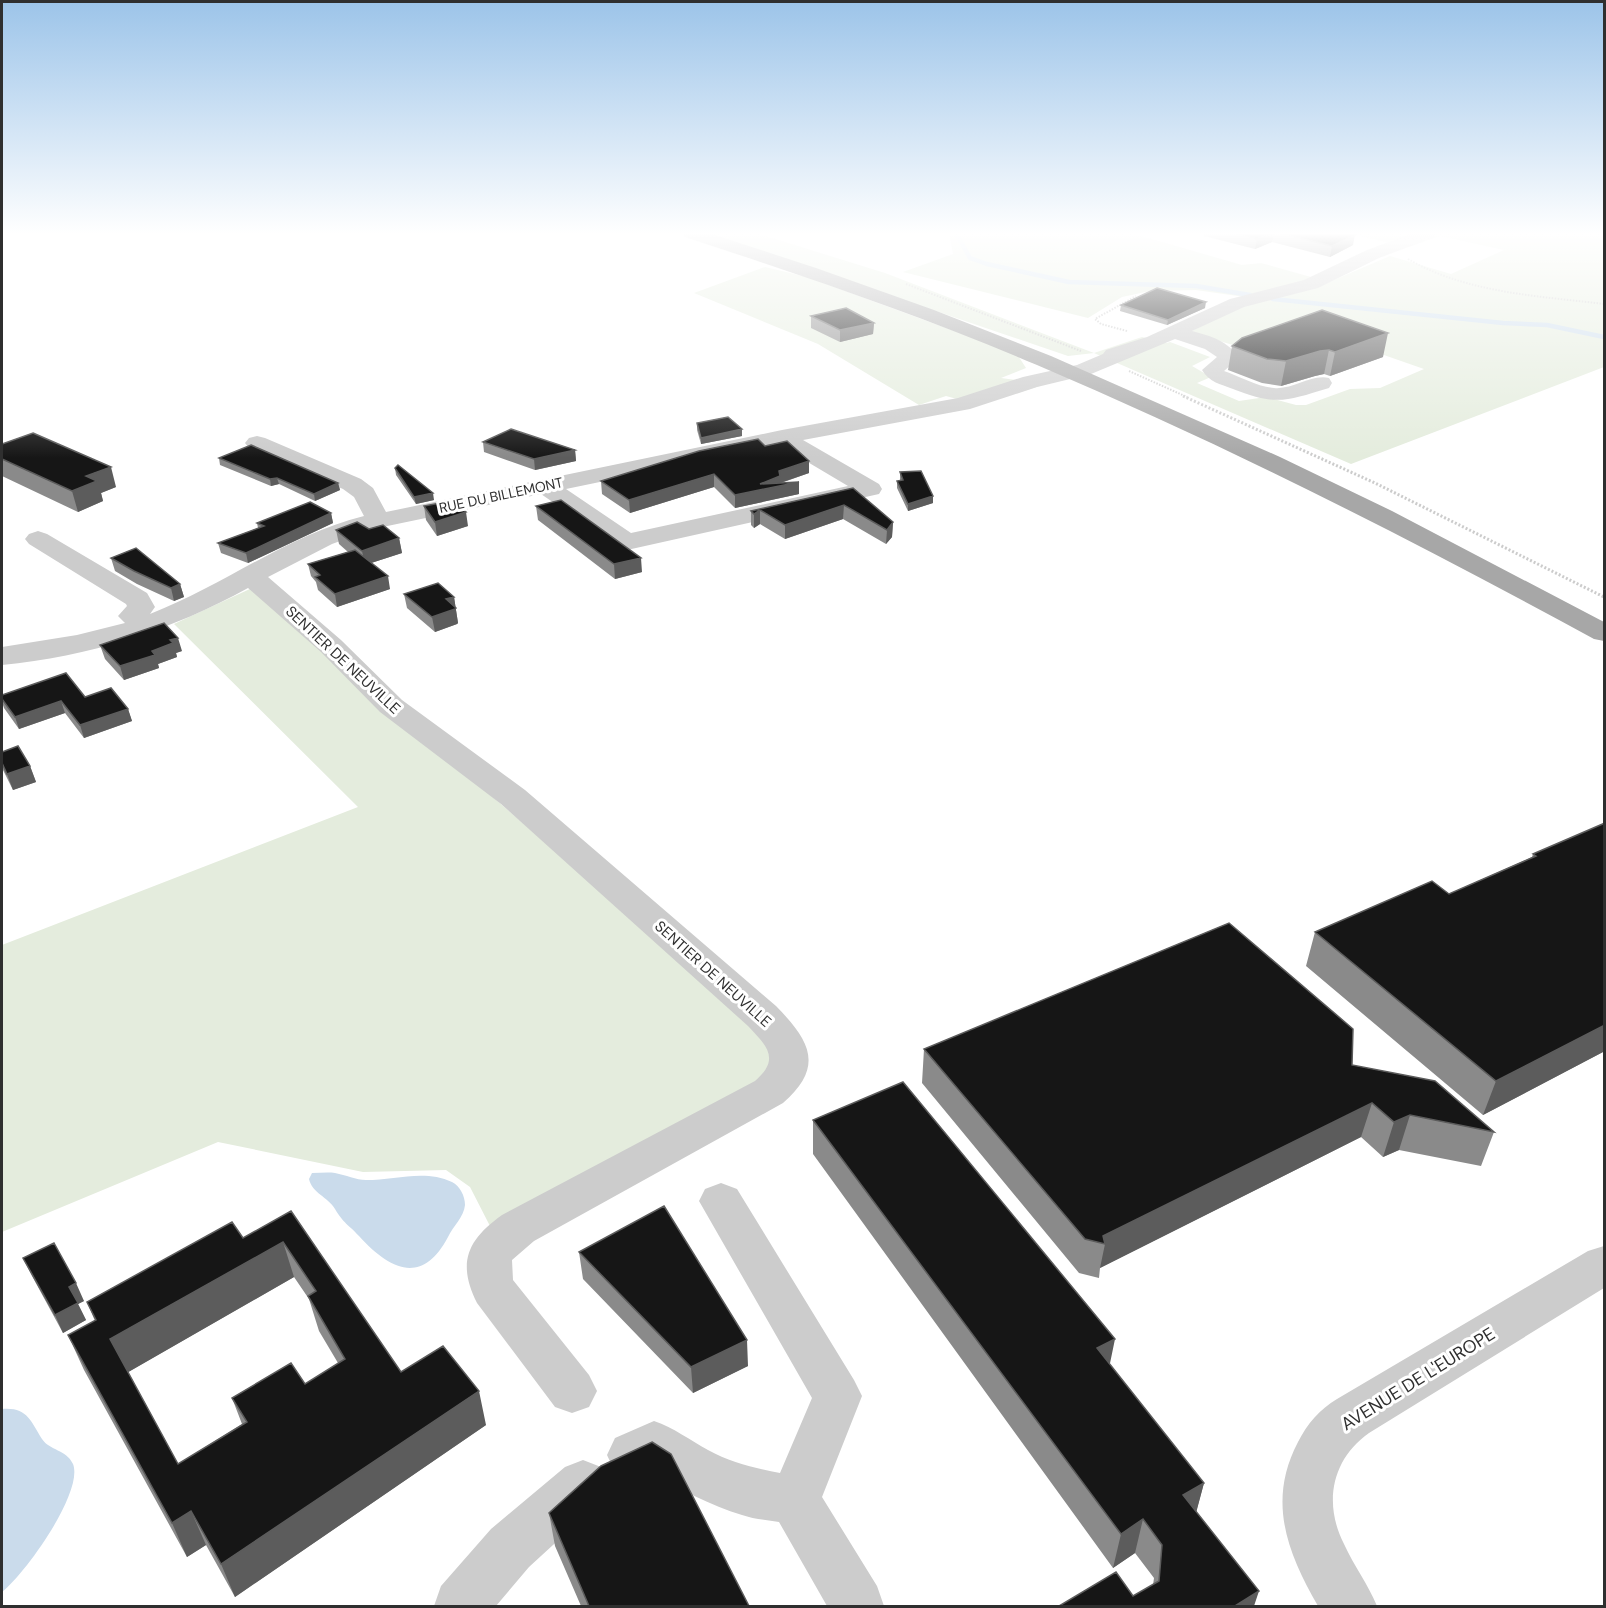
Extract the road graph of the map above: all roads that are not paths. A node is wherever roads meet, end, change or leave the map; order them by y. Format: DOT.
graph roads {
  1 [pos="911,308"];
  2 [pos="1225,308"];
  3 [pos="1167,336"];
  4 [pos="1072,369"];
  5 [pos="1321,382"];
  6 [pos="782,437"];
  7 [pos="257,443"];
  8 [pos="546,486"];
  9 [pos="378,520"];
  10 [pos="38,539"];
  11 [pos="250,576"];
  12 [pos="132,616"];
  13 [pos="1605,633"];
  14 [pos="2,656"];
  15 [pos="721,1201"];
  16 [pos="1605,1265"];
  17 [pos="572,1390"];
  18 [pos="795,1500"];
  19 [pos="460,1606"];
  20 [pos="857,1606"];
  21 [pos="1349,1606"];
  1 -- 4 [label="main road"];
  2 -- 3 [label="street, RUE DU BILLEMONT"];
  3 -- 4 [label="street, RUE DU BILLEMONT"];
  3 -- 5 [label="street"];
  4 -- 6 [label="street, RUE DU BILLEMONT"];
  4 -- 13 [label="main road"];
  6 -- 8 [label="street, RUE DU BILLEMONT"];
  6 -- 8 [label="street"];
  7 -- 9 [label="street"];
  8 -- 9 [label="street, RUE DU BILLEMONT"];
  9 -- 11 [label="street, RUE DU BILLEMONT"];
  10 -- 12 [label="street"];
  11 -- 14 [label="street, RUE DU BILLEMONT"];
  11 -- 17 [label="street, SENTIER DE NEUVILLE"];
  15 -- 18 [label="street"];
  16 -- 21 [label="street, AVENUE DE L'EUROPE"];
  18 -- 19 [label="street"];
  18 -- 20 [label="street"];
}
